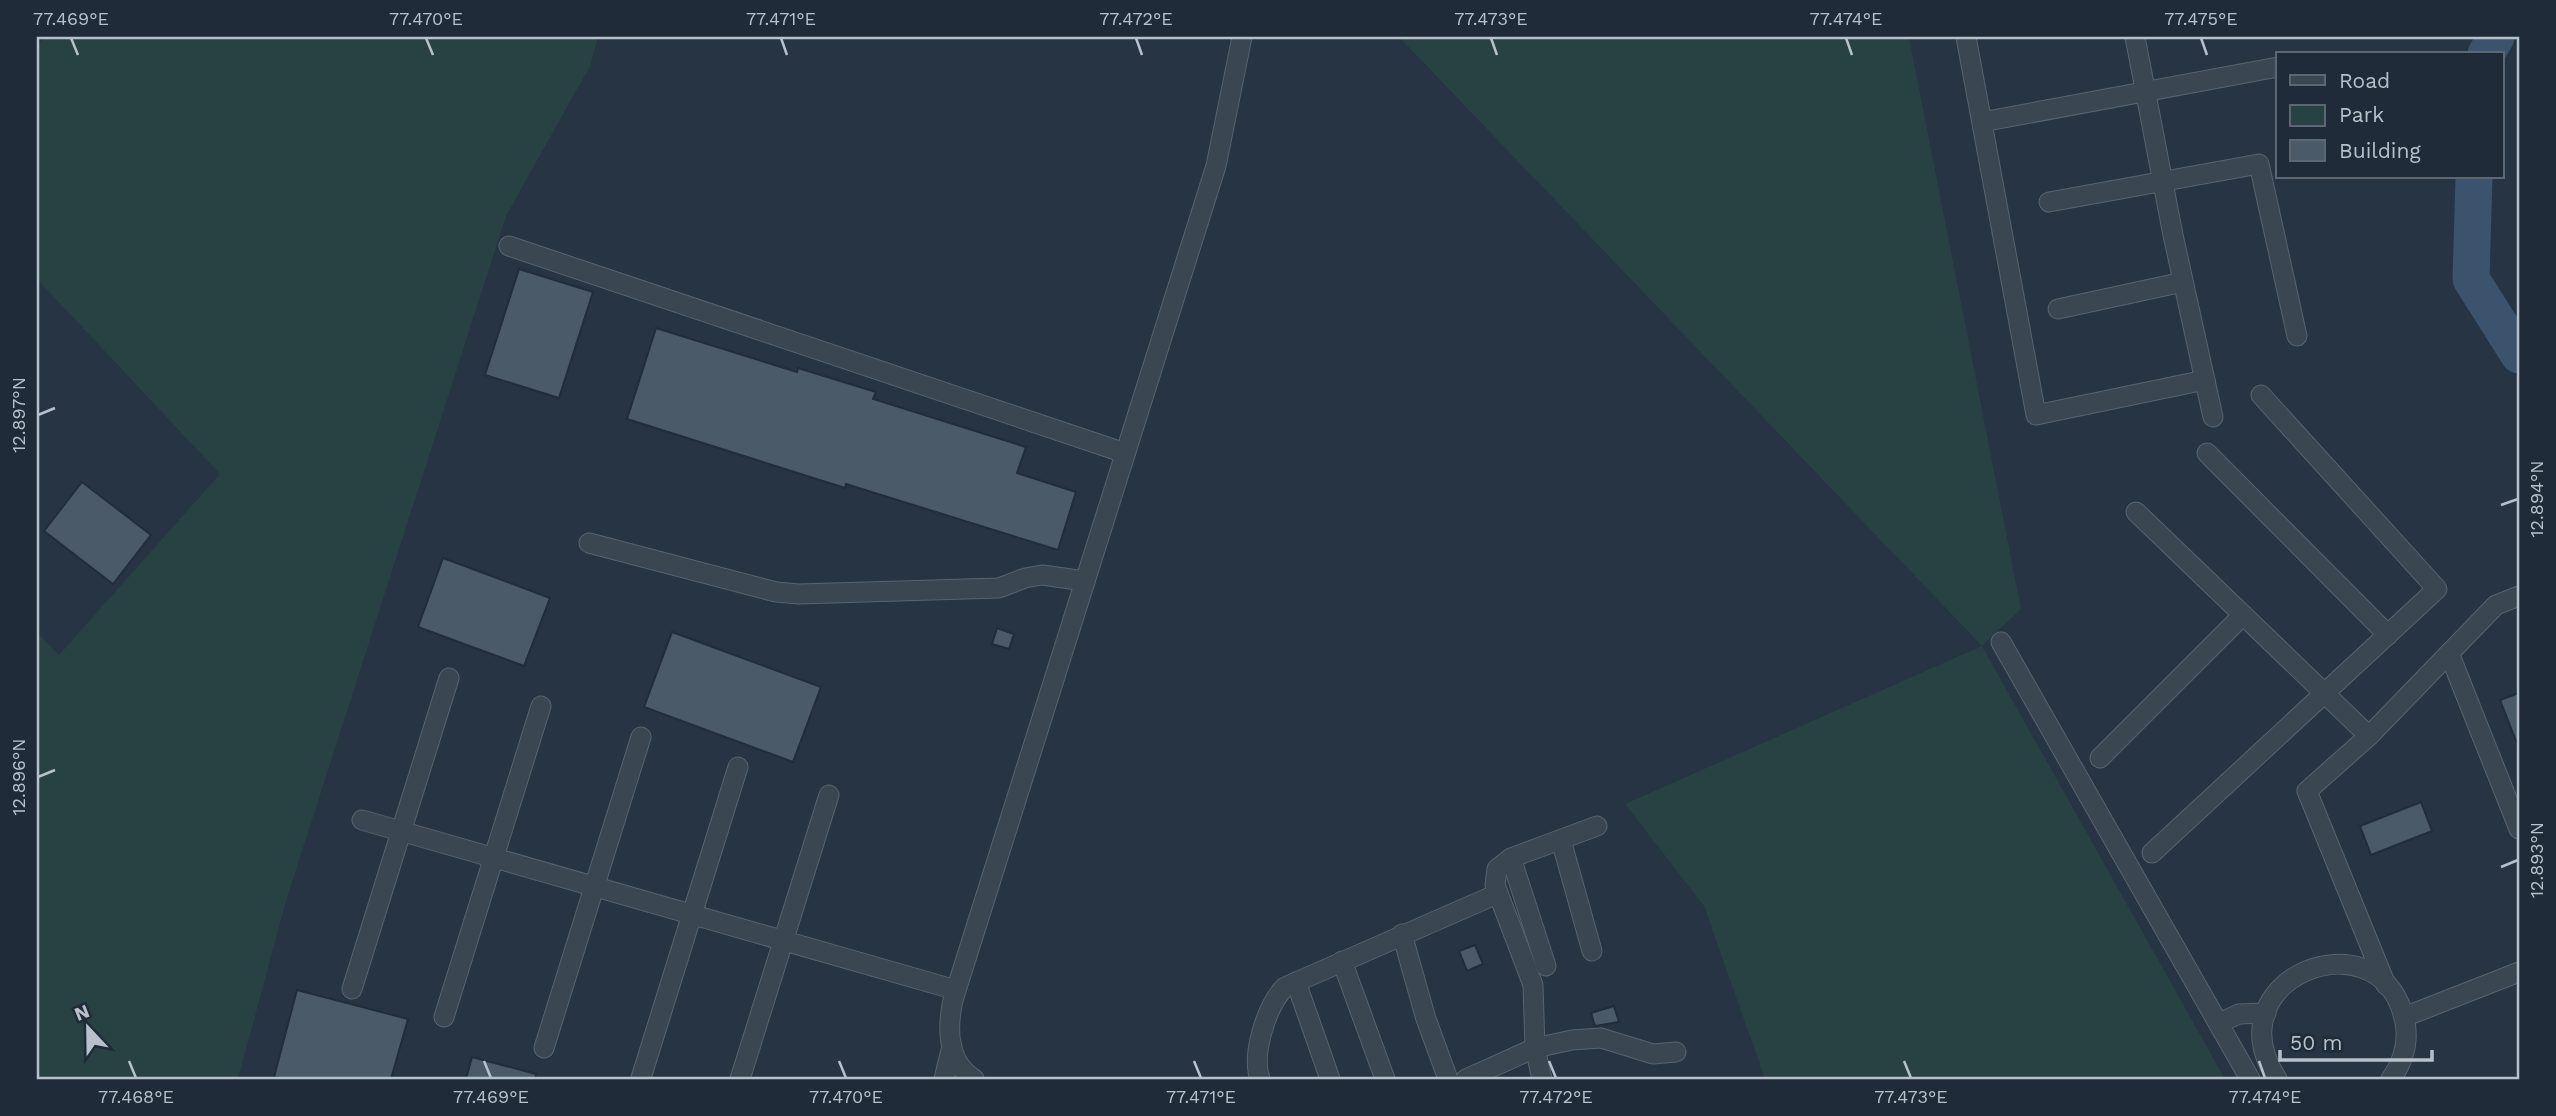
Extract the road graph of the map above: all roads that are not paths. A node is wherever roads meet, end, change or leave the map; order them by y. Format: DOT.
graph roads {
  1 [pos="1242,37"];
  2 [pos="1966,37"];
  3 [pos="2135,37"];
  4 [pos="2276,67"];
  5 [pos="2146,92"];
  6 [pos="1982,122"];
  7 [pos="2163,182"];
  8 [pos="2049,202"];
  9 [pos="509,246"];
  10 [pos="2183,282"];
  11 [pos="2058,309"];
  12 [pos="2297,336"];
  13 [pos="2205,380"];
  14 [pos="2261,396"];
  15 [pos="2213,417"];
  16 [pos="1125,453"];
  17 [pos="2207,453"];
  18 [pos="2136,512"];
  19 [pos="589,542"];
  20 [pos="1085,581"];
  21 [pos="2519,596"];
  22 [pos="2243,615"];
  23 [pos="2388,635"];
  24 [pos="2001,642"];
  25 [pos="2449,653"];
  26 [pos="449,678"];
  27 [pos="2324,693"];
  28 [pos="541,706"];
  29 [pos="2369,736"];
  30 [pos="641,737"];
  31 [pos="2101,758"];
  32 [pos="738,767"];
  33 [pos="830,794"];
  34 [pos="362,820"];
  35 [pos="1597,826"];
  36 [pos="2519,829"];
  37 [pos="401,831"];
  38 [pos="1561,840"];
  39 [pos="2152,853"];
  40 [pos="494,858"];
  41 [pos="1511,858"];
  42 [pos="595,887"];
  43 [pos="1497,894"];
  44 [pos="692,915"];
  45 [pos="1402,934"];
  46 [pos="783,940"];
  47 [pos="1592,951"];
  48 [pos="1342,961"];
  49 [pos="1546,966"];
  50 [pos="2519,972"];
  51 [pos="1296,982"];
  52 [pos="2386,985"];
  53 [pos="352,989"];
  54 [pos="956,990"];
  55 [pos="2266,1013"];
  56 [pos="444,1017"];
  57 [pos="2404,1017"];
  58 [pos="2219,1023"];
  59 [pos="952,1045"];
  60 [pos="544,1048"];
  61 [pos="1535,1048"];
  62 [pos="1676,1052"];
  63 [pos="641,1078"];
  64 [pos="740,1079"];
  65 [pos="944,1079"];
  66 [pos="974,1079"];
  67 [pos="1260,1079"];
  68 [pos="1330,1079"];
  69 [pos="1385,1079"];
  70 [pos="1448,1079"];
  71 [pos="1466,1079"];
  72 [pos="1542,1079"];
  73 [pos="2250,1079"];
  74 [pos="2277,1079"];
  75 [pos="2391,1079"];
  1 -- 16 [label="street"];
  2 -- 6 [label="street"];
  3 -- 5 [label="street"];
  4 -- 5 [label="street"];
  5 -- 6 [label="street"];
  5 -- 7 [label="street"];
  6 -- 13 [label="street"];
  7 -- 8 [label="street"];
  7 -- 10 [label="street"];
  7 -- 12 [label="street"];
  9 -- 16 [label="street"];
  10 -- 11 [label="street"];
  10 -- 13 [label="street"];
  13 -- 15 [label="street"];
  14 -- 23 [label="street"];
  16 -- 20 [label="street"];
  17 -- 23 [label="street"];
  18 -- 22 [label="street"];
  19 -- 20 [label="street"];
  20 -- 54 [label="street"];
  21 -- 25 [label="street"];
  22 -- 27 [label="street"];
  22 -- 31 [label="street"];
  23 -- 27 [label="street"];
  24 -- 58 [label="street"];
  25 -- 29 [label="street"];
  25 -- 36 [label="street"];
  26 -- 37 [label="street"];
  27 -- 29 [label="street"];
  27 -- 39 [label="street"];
  28 -- 40 [label="street"];
  29 -- 52 [label="street"];
  30 -- 42 [label="street"];
  32 -- 44 [label="street"];
  33 -- 46 [label="street"];
  34 -- 37 [label="street"];
  35 -- 38 [label="street"];
  37 -- 40 [label="street"];
  37 -- 53 [label="street"];
  38 -- 41 [label="street"];
  38 -- 47 [label="street"];
  40 -- 42 [label="street"];
  40 -- 56 [label="street"];
  41 -- 43 [label="street"];
  41 -- 49 [label="street"];
  42 -- 44 [label="street"];
  42 -- 60 [label="street"];
  43 -- 45 [label="street"];
  43 -- 61 [label="street"];
  44 -- 46 [label="street"];
  44 -- 63 [label="street"];
  45 -- 48 [label="street"];
  45 -- 70 [label="street"];
  46 -- 54 [label="street"];
  46 -- 64 [label="street"];
  48 -- 51 [label="street"];
  48 -- 69 [label="street"];
  50 -- 57 [label="street"];
  51 -- 67 [label="street"];
  51 -- 68 [label="street"];
  52 -- 55 [label="street"];
  52 -- 57 [label="street"];
  54 -- 59 [label="street"];
  55 -- 58 [label="street"];
  55 -- 74 [label="street"];
  57 -- 75 [label="street"];
  58 -- 73 [label="street"];
  59 -- 65 [label="street"];
  59 -- 66 [label="street"];
  61 -- 62 [label="street"];
  61 -- 71 [label="street"];
  61 -- 72 [label="street"];
}
